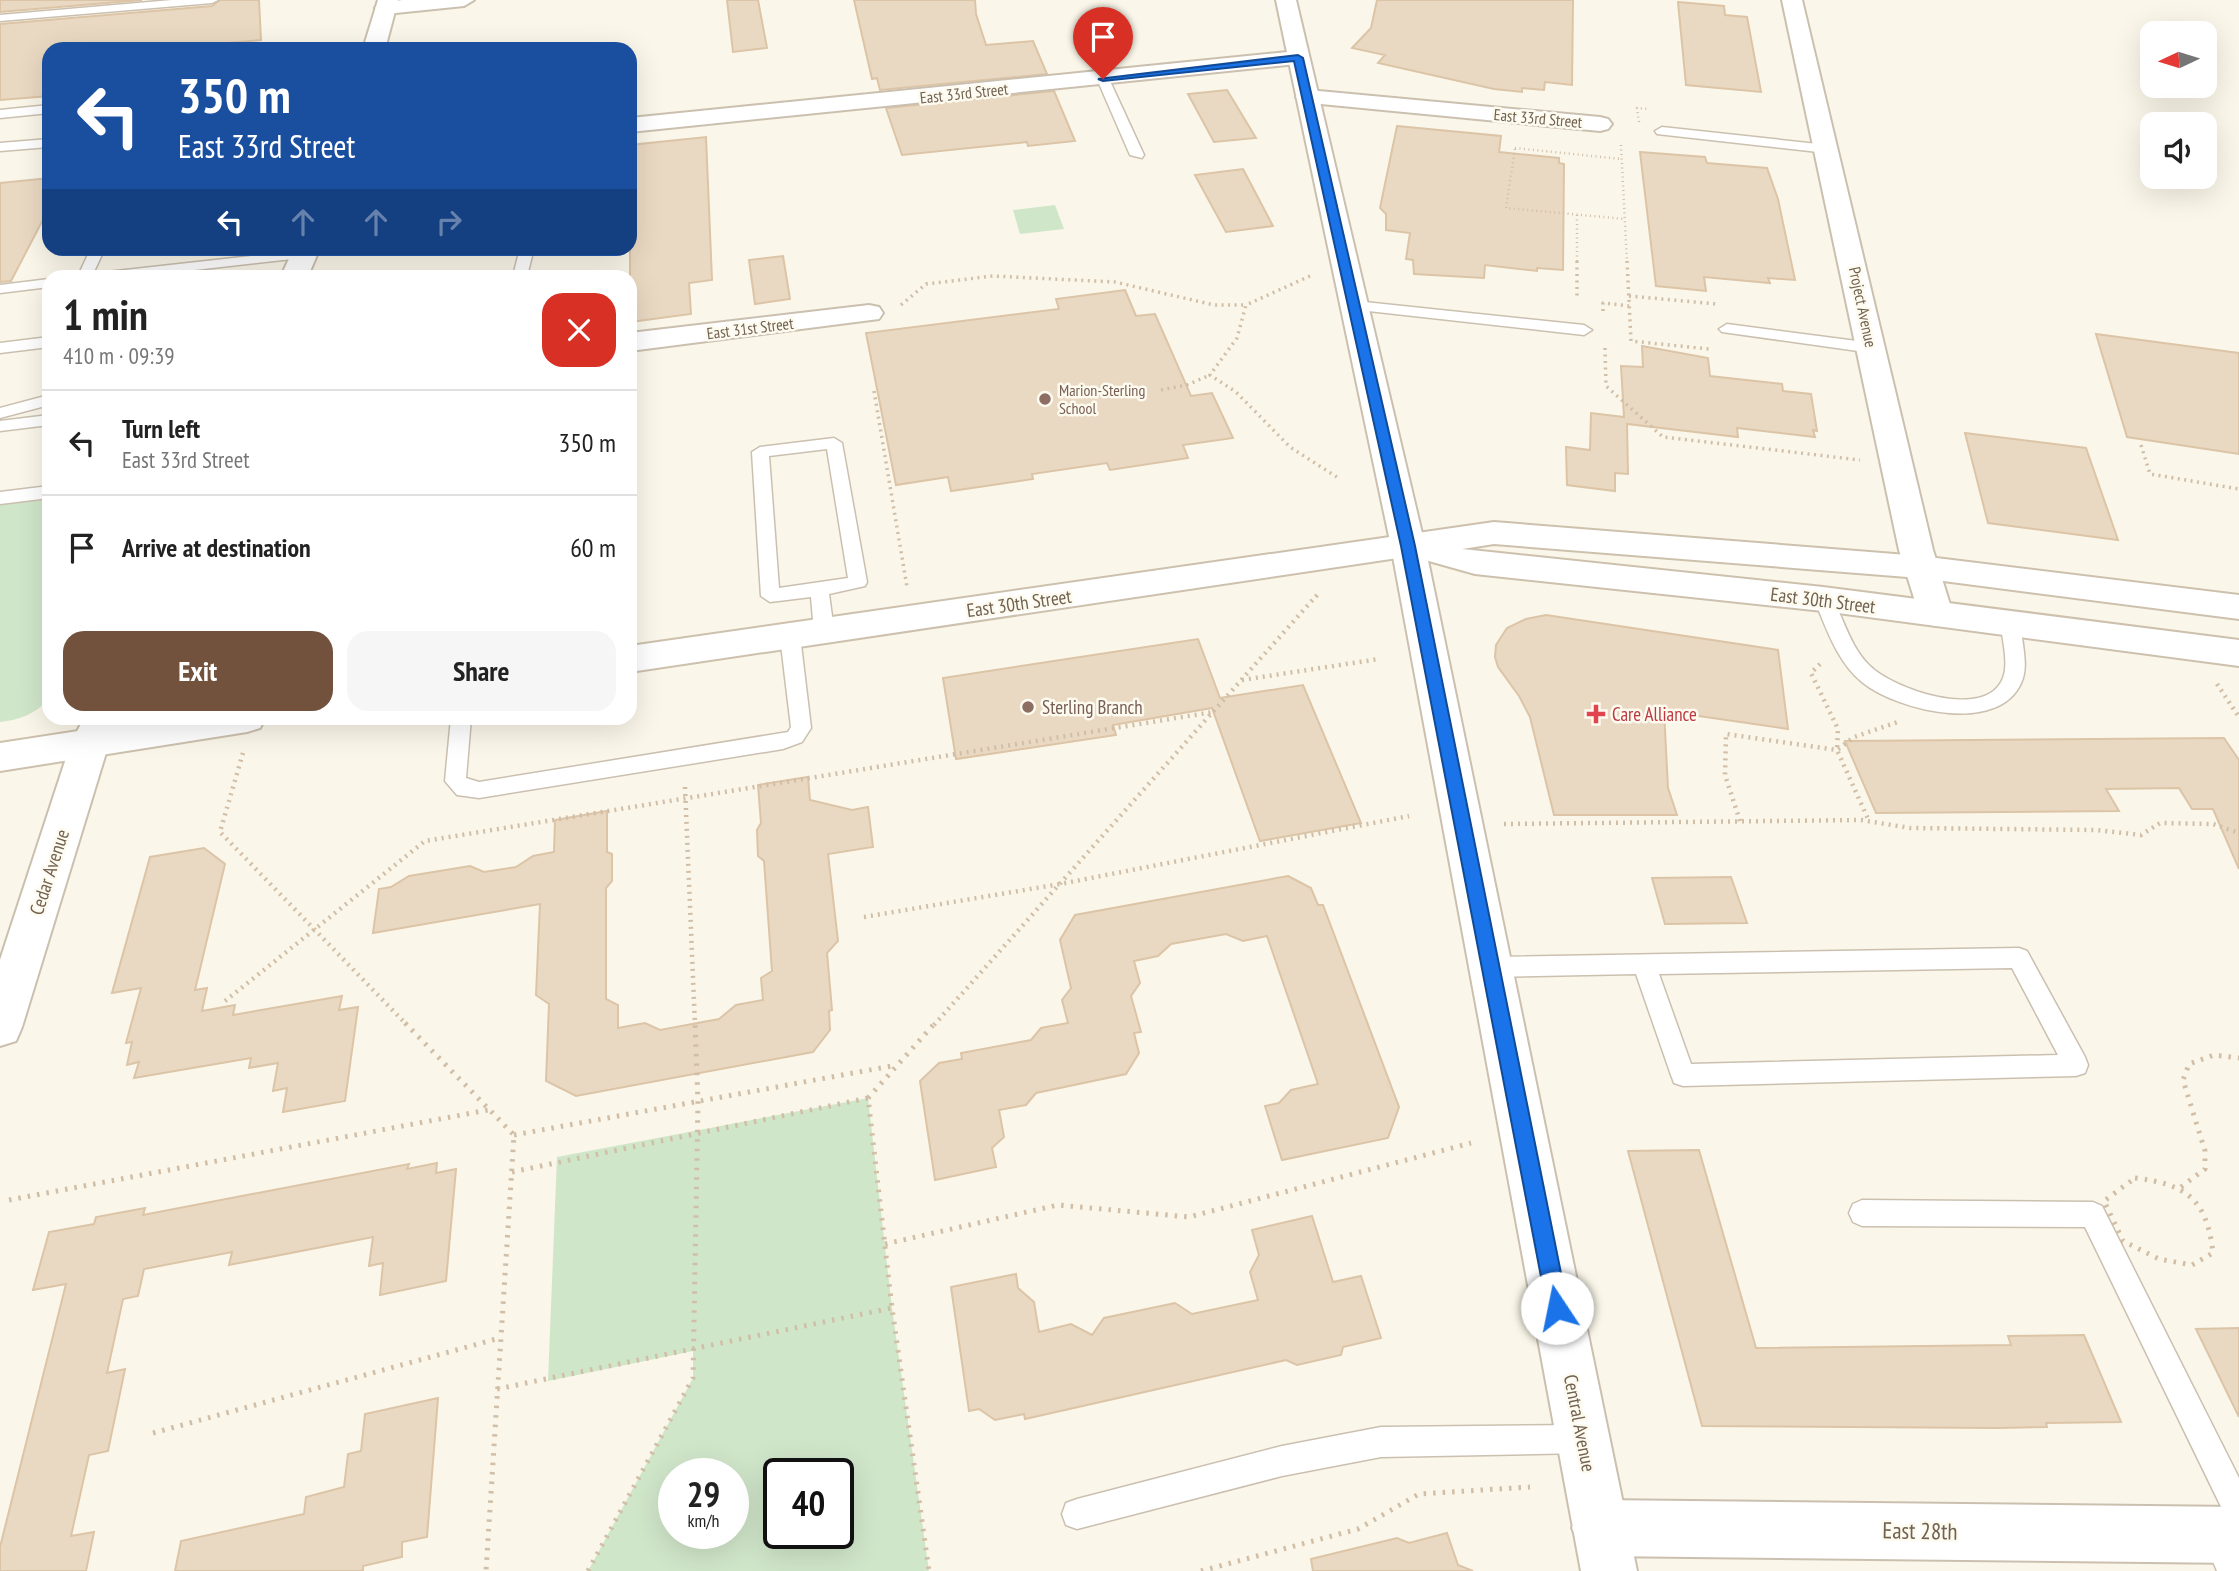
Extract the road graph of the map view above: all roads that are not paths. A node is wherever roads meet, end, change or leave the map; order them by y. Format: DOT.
graph roads {
  1 [pos="212,0"];
  2 [pos="464,0"];
  3 [pos="1286,0"];
  4 [pos="1792,0"];
  5 [pos="387,4"];
  6 [pos="0,18"];
  7 [pos="376,42"];
  8 [pos="1298,58"];
  9 [pos="1103,79"];
  10 [pos="1308,97"];
  11 [pos="42,110"];
  12 [pos="0,114"];
  13 [pos="637,124"];
  14 [pos="1600,124"];
  15 [pos="1662,131"];
  16 [pos="42,144"];
  17 [pos="0,147"];
  18 [pos="1828,149"];
  19 [pos="1137,155"];
  20 [pos="303,260"];
  21 [pos="180,270"];
  22 [pos="42,284"];
  23 [pos="0,289"];
  24 [pos="1355,306"];
  25 [pos="869,313"];
  26 [pos="1727,329"];
  27 [pos="1584,330"];
  28 [pos="637,341"];
  29 [pos="42,343"];
  30 [pos="3,348"];
  31 [pos="1872,348"];
  32 [pos="42,350"];
  33 [pos="42,402"];
  34 [pos="42,407"];
  35 [pos="0,414"];
  36 [pos="42,421"];
  37 [pos="0,425"];
  38 [pos="42,493"];
  39 [pos="0,498"];
  40 [pos="1408,546"];
  41 [pos="1920,567"];
  42 [pos="819,589"];
  43 [pos="1823,599"];
  44 [pos="2239,607"];
  45 [pos="1936,614"];
  46 [pos="2011,624"];
  47 [pos="824,631"];
  48 [pos="790,636"];
  49 [pos="2239,653"];
  50 [pos="637,658"];
  51 [pos="460,725"];
  52 [pos="96,730"];
  53 [pos="245,734"];
  54 [pos="0,757"];
  55 [pos="15,938"];
  56 [pos="1644,964"];
  57 [pos="1490,967"];
  58 [pos="0,1027"];
  59 [pos="1862,1213"];
  60 [pos="1583,1439"];
  61 [pos="1077,1514"];
  62 [pos="2232,1538"];
  63 [pos="1605,1549"];
  1 -- 6 [label="lane"];
  2 -- 5 [label="street"];
  3 -- 8 [label="street, Central Avenue"];
  4 -- 18 [label="street, Project Avenue"];
  5 -- 7 [label="street"];
  8 -- 9 [label="street, East 33rd Street"];
  8 -- 10 [label="street, Central Avenue"];
  9 -- 13 [label="street, East 33rd Street"];
  9 -- 19 [label="lane"];
  10 -- 14 [label="street, East 33rd Street"];
  10 -- 24 [label="street, Central Avenue"];
  11 -- 12 [label="lane"];
  15 -- 18 [label="lane"];
  16 -- 17 [label="lane"];
  18 -- 31 [label="street, Project Avenue"];
  20 -- 21 [label="lane"];
  22 -- 23 [label="lane"];
  24 -- 27 [label="lane"];
  24 -- 40 [label="street, Central Avenue"];
  25 -- 28 [label="street, East 31st Street"];
  26 -- 31 [label="lane"];
  29 -- 30 [label="lane"];
  30 -- 32 [label="lane"];
  31 -- 41 [label="street, Project Avenue"];
  33 -- 35 [label="lane"];
  34 -- 35 [label="lane"];
  36 -- 37 [label="lane"];
  38 -- 39 [label="lane"];
  40 -- 41 [label="street, East 30th Street"];
  40 -- 43 [label="street, East 30th Street"];
  40 -- 47 [label="street, East 30th Street"];
  40 -- 57 [label="street, Central Avenue"];
  41 -- 44 [label="street, East 30th Street"];
  41 -- 45 [label="street, Project Avenue"];
  42 -- 42 [label="lane"];
  42 -- 47 [label="lane"];
  43 -- 45 [label="street, East 30th Street"];
  43 -- 46 [label="lane"];
  45 -- 46 [label="street, East 30th Street"];
  46 -- 49 [label="street, East 30th Street"];
  47 -- 48 [label="street, East 30th Street"];
  48 -- 50 [label="street, East 30th Street"];
  48 -- 51 [label="lane"];
  52 -- 53 [label="street"];
  52 -- 54 [label="street"];
  52 -- 55 [label="street, Cedar Avenue"];
  55 -- 58 [label="street, Cedar Avenue"];
  56 -- 56 [label="lane"];
  56 -- 57 [label="lane"];
  57 -- 60 [label="street, Central Avenue"];
  59 -- 62 [label="lane"];
  60 -- 61 [label="lane"];
  60 -- 63 [label="street, Central Avenue"];
  62 -- 63 [label="street, East 28th"];
}
